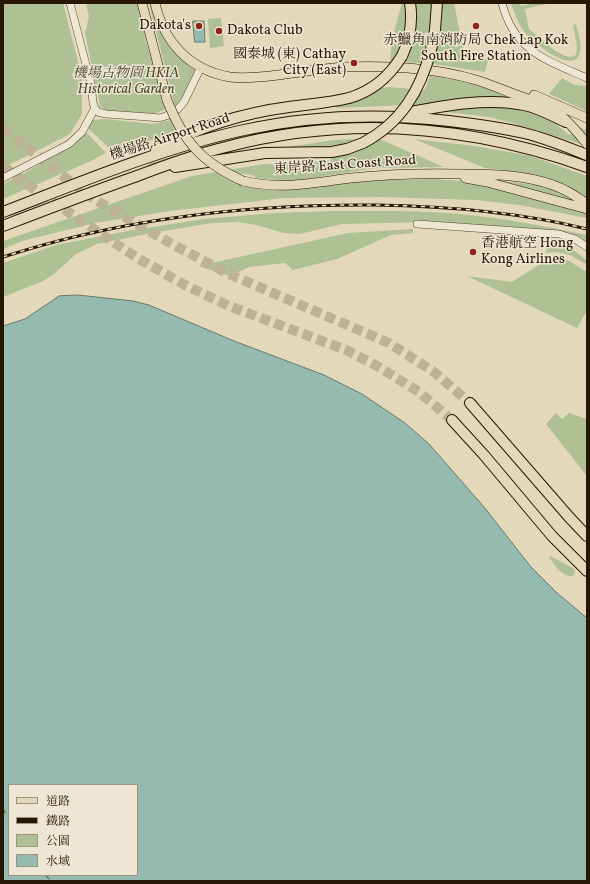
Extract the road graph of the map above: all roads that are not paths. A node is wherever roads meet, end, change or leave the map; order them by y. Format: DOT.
graph roads {
  1 [pos="70,3"];
  2 [pos="142,3"];
  3 [pos="154,3"];
  4 [pos="410,3"];
  5 [pos="437,3"];
  6 [pos="502,3"];
  7 [pos="200,67"];
  8 [pos="587,78"];
  9 [pos="477,80"];
  10 [pos="95,108"];
  11 [pos="558,113"];
  12 [pos="391,116"];
  13 [pos="587,118"];
  14 [pos="566,122"];
  15 [pos="587,124"];
  16 [pos="584,140"];
  17 [pos="587,155"];
  18 [pos="128,165"];
  19 [pos="587,167"];
  20 [pos="148,172"];
  21 [pos="432,173"];
  22 [pos="3,178"];
  23 [pos="587,204"];
  24 [pos="587,209"];
  25 [pos="3,212"];
  26 [pos="417,224"];
  27 [pos="3,226"];
  28 [pos="587,247"];
  29 [pos="470,403"];
  30 [pos="452,420"];
  31 [pos="587,536"];
  32 [pos="587,571"];
  1 -- 10 [label="street"];
  2 -- 21 [label="main road, 東岸路 East Coast Road, bridge"];
  3 -- 7 [label="main road"];
  4 -- 18 [label="highway, bridge"];
  5 -- 20 [label="highway, bridge"];
  6 -- 8 [label="street"];
  7 -- 9 [label="main road"];
  7 -- 10 [label="street"];
  9 -- 11 [label="main road"];
  9 -- 13 [label="main road"];
  10 -- 22 [label="street"];
  11 -- 14 [label="main road"];
  11 -- 15 [label="main road"];
  12 -- 14 [label="highway"];
  12 -- 17 [label="highway, 機場路 Airport Road"];
  12 -- 18 [label="highway, 機場路 Airport Road"];
  14 -- 16 [label="main road"];
  18 -- 25 [label="highway, 機場路 Airport Road"];
  19 -- 20 [label="highway, 機場路 Airport Road"];
  20 -- 27 [label="highway, 機場路 Airport Road"];
  21 -- 23 [label="main road, 東岸路 East Coast Road"];
  21 -- 24 [label="main road"];
  26 -- 28 [label="street"];
  29 -- 31 [label="highway"];
  30 -- 32 [label="highway"];
}
